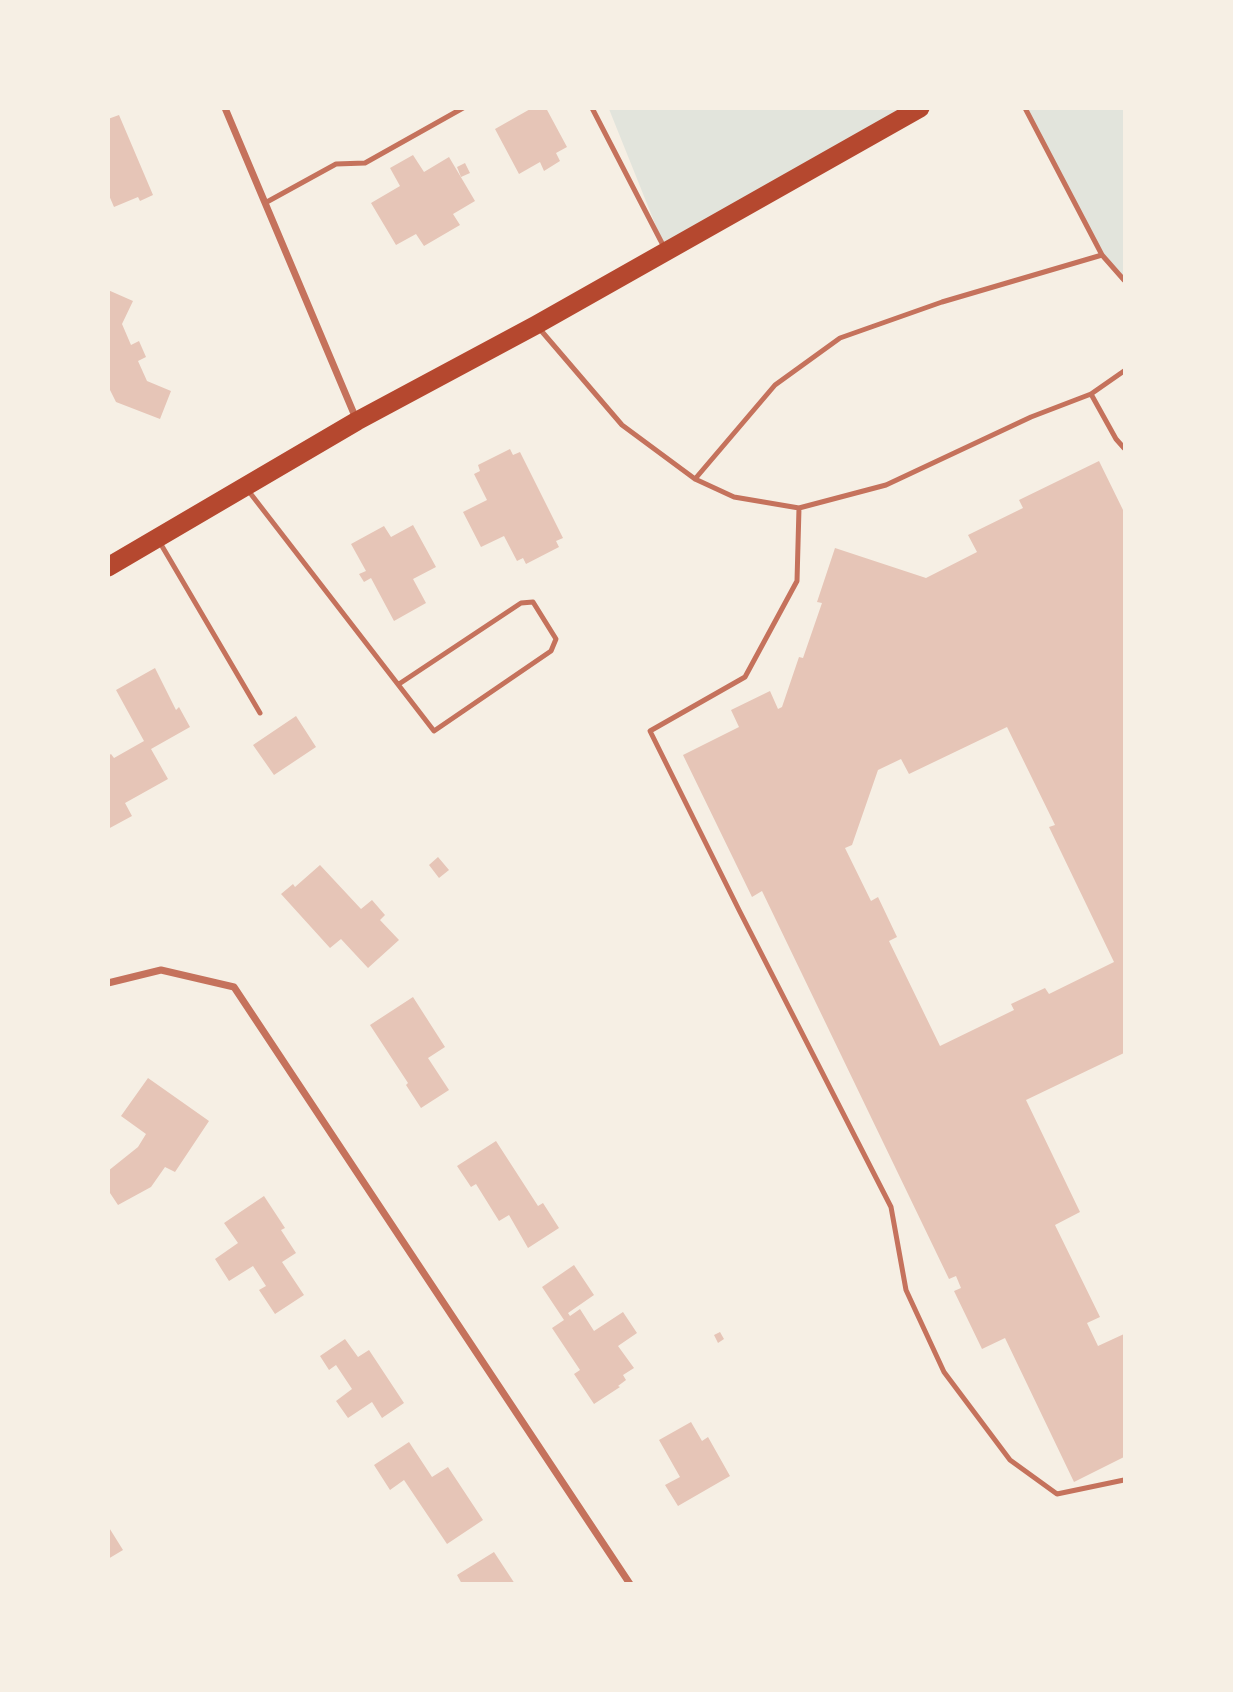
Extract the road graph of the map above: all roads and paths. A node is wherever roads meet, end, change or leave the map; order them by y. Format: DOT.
graph roads {
  1 [pos="225,108"];
  2 [pos="463,108"];
  3 [pos="592,108"];
  4 [pos="920,108"];
  5 [pos="1024,108"];
  6 [pos="265,204"];
  7 [pos="666,251"];
  8 [pos="1102,255"];
  9 [pos="1125,280"];
  10 [pos="536,324"];
  11 [pos="1125,371"];
  12 [pos="1091,394"];
  13 [pos="357,421"];
  14 [pos="1125,448"];
  15 [pos="695,479"];
  16 [pos="245,487"];
  17 [pos="799,508"];
  18 [pos="157,538"];
  19 [pos="108,567"];
  20 [pos="399,684"];
  21 [pos="260,713"];
  22 [pos="108,983"];
  23 [pos="1125,1480"];
  24 [pos="630,1584"];
  1 -- 6 [label="street"];
  2 -- 6 [label="lane"];
  3 -- 7 [label="lane"];
  4 -- 7 [label="highway"];
  5 -- 8 [label="lane"];
  6 -- 13 [label="street"];
  7 -- 10 [label="highway"];
  8 -- 9 [label="lane"];
  8 -- 15 [label="lane"];
  10 -- 13 [label="highway"];
  10 -- 15 [label="lane"];
  11 -- 12 [label="lane"];
  12 -- 14 [label="lane"];
  12 -- 17 [label="lane"];
  13 -- 16 [label="highway"];
  15 -- 17 [label="lane"];
  16 -- 18 [label="highway"];
  16 -- 20 [label="lane"];
  17 -- 23 [label="lane"];
  18 -- 19 [label="highway"];
  18 -- 21 [label="lane"];
  20 -- 20 [label="lane"];
  22 -- 24 [label="street"];
}
